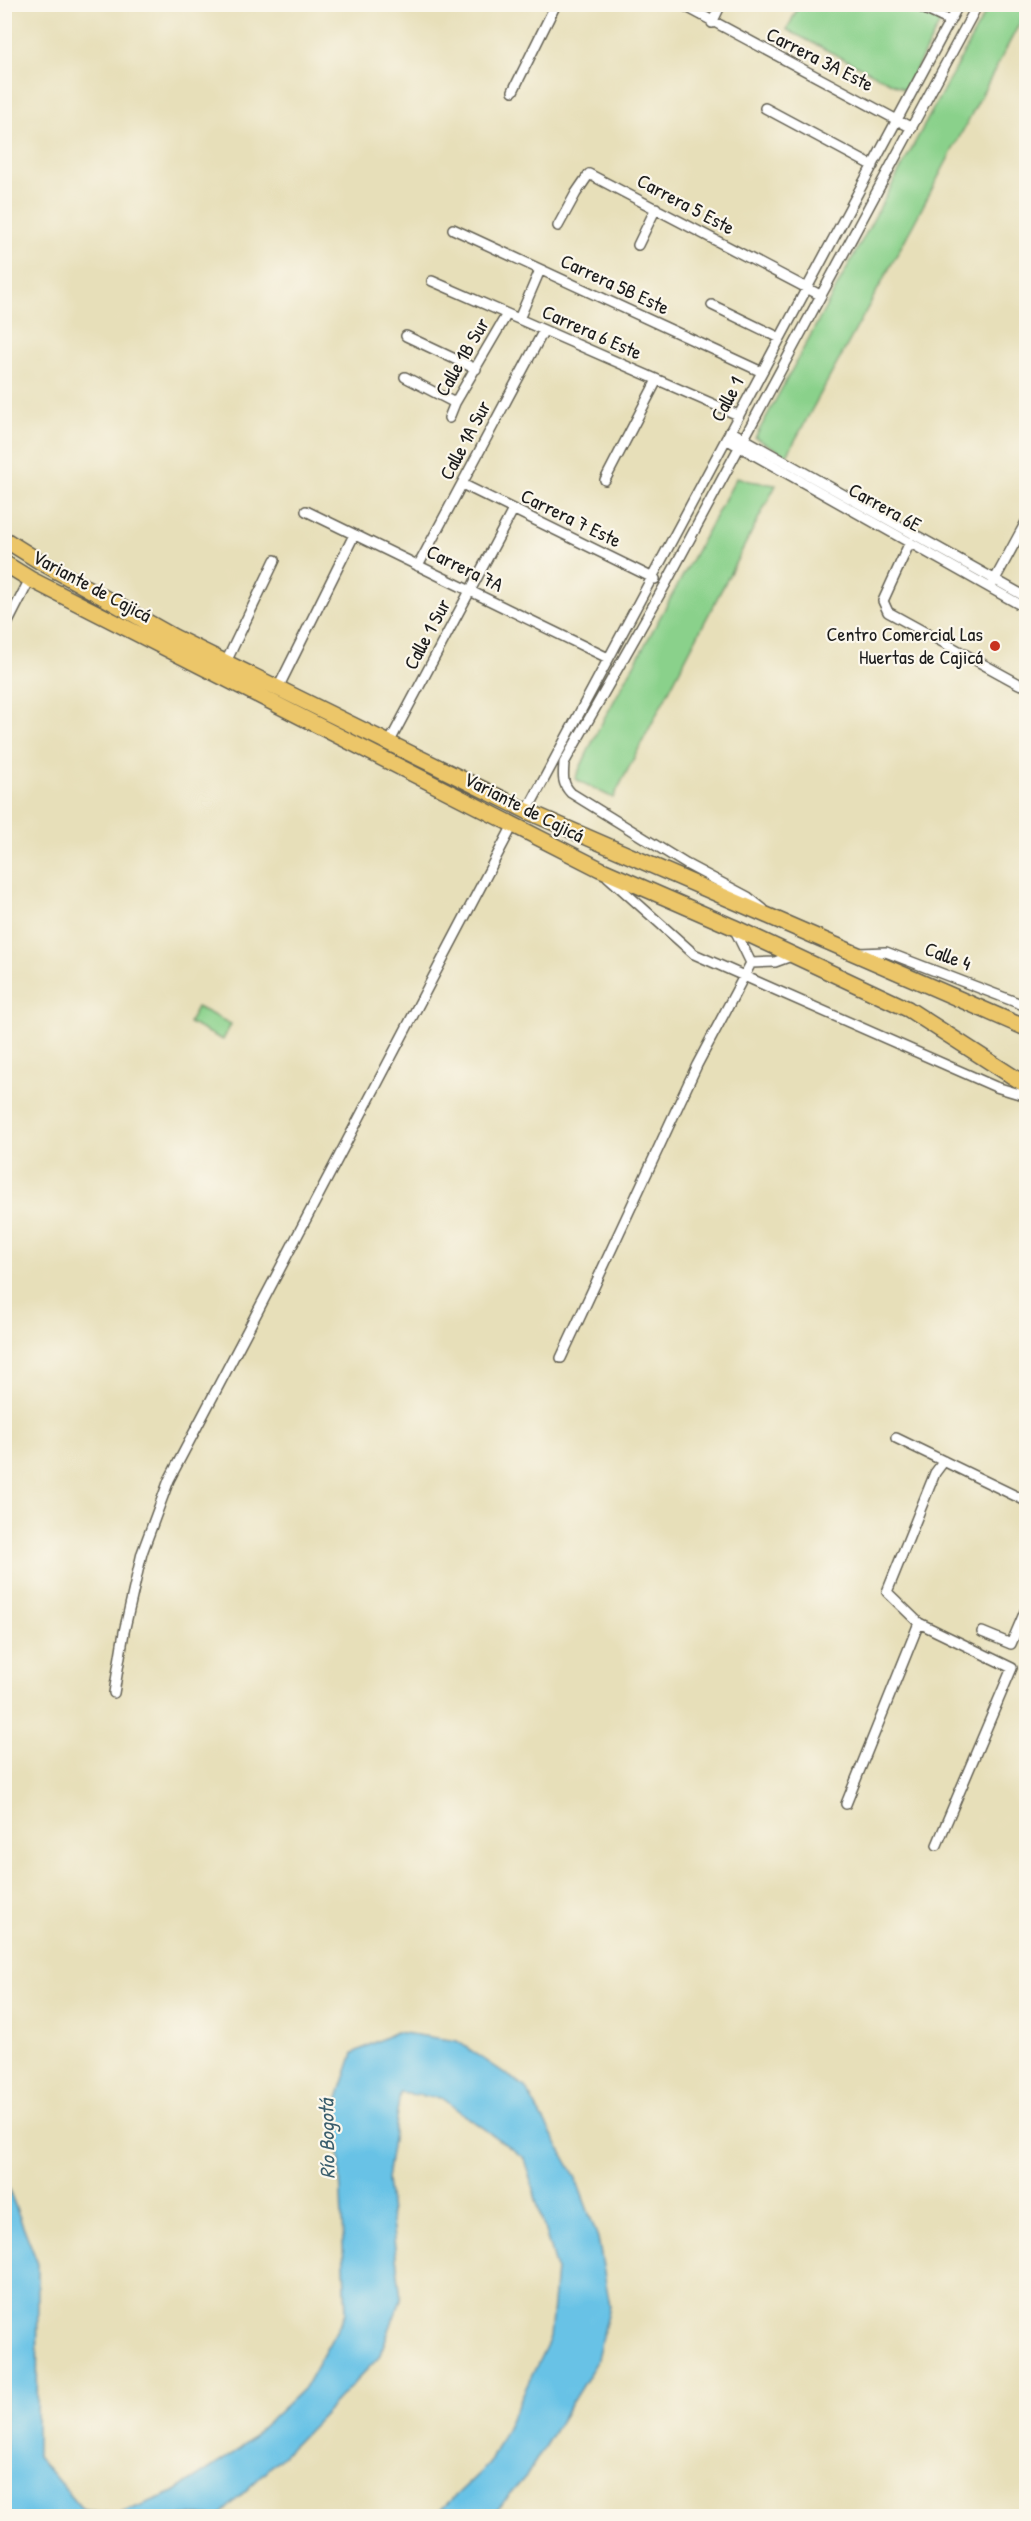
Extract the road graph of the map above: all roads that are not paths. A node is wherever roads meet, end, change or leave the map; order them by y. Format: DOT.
graph roads {
  1 [pos="556,4"];
  2 [pos="681,4"];
  3 [pos="721,4"];
  4 [pos="914,4"];
  5 [pos="959,4"];
  6 [pos="978,4"];
  7 [pos="950,21"];
  8 [pos="712,23"];
  9 [pos="513,91"];
  10 [pos="765,108"];
  11 [pos="897,120"];
  12 [pos="912,128"];
  13 [pos="873,166"];
  14 [pos="656,208"];
  15 [pos="558,226"];
  16 [pos="453,229"];
  17 [pos="638,245"];
  18 [pos="540,270"];
  19 [pos="432,281"];
  20 [pos="806,287"];
  21 [pos="820,295"];
  22 [pos="712,305"];
  23 [pos="507,314"];
  24 [pos="519,319"];
  25 [pos="544,330"];
  26 [pos="406,336"];
  27 [pos="780,338"];
  28 [pos="476,369"];
  29 [pos="762,372"];
  30 [pos="405,377"];
  31 [pos="657,380"];
  32 [pos="455,403"];
  33 [pos="738,416"];
  34 [pos="449,418"];
  35 [pos="728,435"];
  36 [pos="742,442"];
  37 [pos="605,480"];
  38 [pos="462,484"];
  39 [pos="513,510"];
  40 [pos="306,511"];
  41 [pos="1026,522"];
  42 [pos="354,535"];
  43 [pos="4,539"];
  44 [pos="910,542"];
  45 [pos="275,561"];
  46 [pos="4,563"];
  47 [pos="418,566"];
  48 [pos="652,577"];
  49 [pos="30,579"];
  50 [pos="993,583"];
  51 [pos="664,585"];
  52 [pos="470,591"];
  53 [pos="1026,597"];
  54 [pos="1026,608"];
  55 [pos="4,630"];
  56 [pos="608,658"];
  57 [pos="226,662"];
  58 [pos="1026,686"];
  59 [pos="278,688"];
  60 [pos="389,743"];
  61 [pos="526,811"];
  62 [pos="513,825"];
  63 [pos="600,869"];
  64 [pos="771,916"];
  65 [pos="733,927"];
  66 [pos="854,953"];
  67 [pos="794,955"];
  68 [pos="751,963"];
  69 [pos="744,977"];
  70 [pos="1026,1006"];
  71 [pos="1024,1027"];
  72 [pos="997,1064"];
  73 [pos="1026,1076"];
  74 [pos="1026,1085"];
  75 [pos="1026,1096"];
  76 [pos="561,1358"];
  77 [pos="896,1438"];
  78 [pos="944,1461"];
  79 [pos="1026,1502"];
  80 [pos="1026,1609"];
  81 [pos="919,1623"];
  82 [pos="982,1632"];
  83 [pos="114,1693"];
  84 [pos="846,1804"];
  85 [pos="937,1845"];
  1 -- 9 [label="street"];
  2 -- 8 [label="street, Carrera 3A Este"];
  3 -- 8 [label="street"];
  4 -- 7 [label="street"];
  5 -- 7 [label="street, Calle 1"];
  6 -- 12 [label="street, Calle 1"];
  7 -- 11 [label="street, Calle 1"];
  8 -- 11 [label="street, Carrera 3A Este"];
  10 -- 13 [label="street"];
  11 -- 12 [label="street, Carrera 3A Este"];
  11 -- 13 [label="street, Calle 1"];
  12 -- 21 [label="street, Calle 1"];
  13 -- 20 [label="street, Calle 1"];
  14 -- 15 [label="street, Carrera 5 Este"];
  14 -- 17 [label="street"];
  14 -- 20 [label="street, Carrera 5 Este"];
  16 -- 18 [label="street, Carrera 5B Este"];
  18 -- 24 [label="street, Calle 1B Sur"];
  18 -- 29 [label="street, Carrera 5B Este"];
  19 -- 23 [label="street, Carrera 6 Este"];
  20 -- 21 [label="street, Carrera 5 Este"];
  20 -- 27 [label="street, Calle 1"];
  21 -- 36 [label="street, Calle 1"];
  22 -- 27 [label="street"];
  23 -- 24 [label="street, Carrera 6 Este"];
  23 -- 28 [label="street, Calle 1B Sur"];
  24 -- 25 [label="street, Carrera 6 Este"];
  25 -- 31 [label="street, Carrera 6 Este"];
  25 -- 38 [label="street, Calle 1A Sur"];
  26 -- 28 [label="street"];
  27 -- 29 [label="street, Calle 1"];
  28 -- 32 [label="street, Calle 1B Sur"];
  29 -- 33 [label="street, Calle 1"];
  30 -- 32 [label="street"];
  31 -- 33 [label="street, Carrera 6 Este"];
  31 -- 37 [label="street"];
  32 -- 34 [label="street, Calle 1B Sur"];
  33 -- 35 [label="street, Calle 1"];
  35 -- 36 [label="street, Carrera 6E"];
  35 -- 48 [label="street, Calle 1"];
  36 -- 44 [label="street, Carrera 6E"];
  36 -- 50 [label="street, Carrera 6E"];
  36 -- 51 [label="street, Calle 1"];
  38 -- 39 [label="street, Carrera 7 Este"];
  38 -- 47 [label="street, Calle 1A Sur"];
  39 -- 48 [label="street, Carrera 7 Este"];
  39 -- 52 [label="street, Calle 1 Sur"];
  40 -- 42 [label="street, Carrera 7A"];
  41 -- 50 [label="street"];
  42 -- 47 [label="street, Carrera 7A"];
  42 -- 59 [label="street"];
  43 -- 57 [label="highway, Variante de Cajicá"];
  44 -- 50 [label="street, Carrera 6E"];
  44 -- 58 [label="street"];
  45 -- 57 [label="street"];
  46 -- 49 [label="highway, Variante de Cajicá"];
  47 -- 52 [label="street, Carrera 7A"];
  48 -- 51 [label="street, Carrera 7 Este"];
  48 -- 56 [label="street, Calle 1"];
  49 -- 55 [label="street"];
  49 -- 62 [label="highway, Variante de Cajicá"];
  50 -- 53 [label="street, Carrera 6E"];
  50 -- 54 [label="street, Carrera 6E"];
  51 -- 64 [label="street, Calle 1"];
  52 -- 56 [label="street, Carrera 7A"];
  52 -- 60 [label="street, Calle 1 Sur"];
  56 -- 61 [label="street, Calle 1"];
  57 -- 59 [label="highway, Variante de Cajicá"];
  59 -- 60 [label="highway, Variante de Cajicá"];
  60 -- 61 [label="highway, Variante de Cajicá"];
  61 -- 64 [label="highway, Variante de Cajicá"];
  62 -- 63 [label="highway, Variante de Cajicá"];
  62 -- 83 [label="street"];
  63 -- 65 [label="highway, Variante de Cajicá"];
  63 -- 69 [label="street"];
  64 -- 66 [label="highway, Variante de Cajicá"];
  65 -- 67 [label="highway, Variante de Cajicá"];
  65 -- 68 [label="street"];
  66 -- 70 [label="street, Calle 4"];
  66 -- 71 [label="highway, Variante de Cajicá"];
  67 -- 68 [label="street"];
  67 -- 72 [label="highway, Variante de Cajicá"];
  68 -- 69 [label="street"];
  69 -- 75 [label="street"];
  69 -- 76 [label="street"];
  72 -- 73 [label="highway"];
  72 -- 74 [label="highway, Variante de Cajicá"];
  77 -- 78 [label="street"];
  78 -- 79 [label="street"];
  78 -- 81 [label="street"];
  80 -- 82 [label="street"];
  81 -- 84 [label="street"];
  81 -- 85 [label="street"];
}
